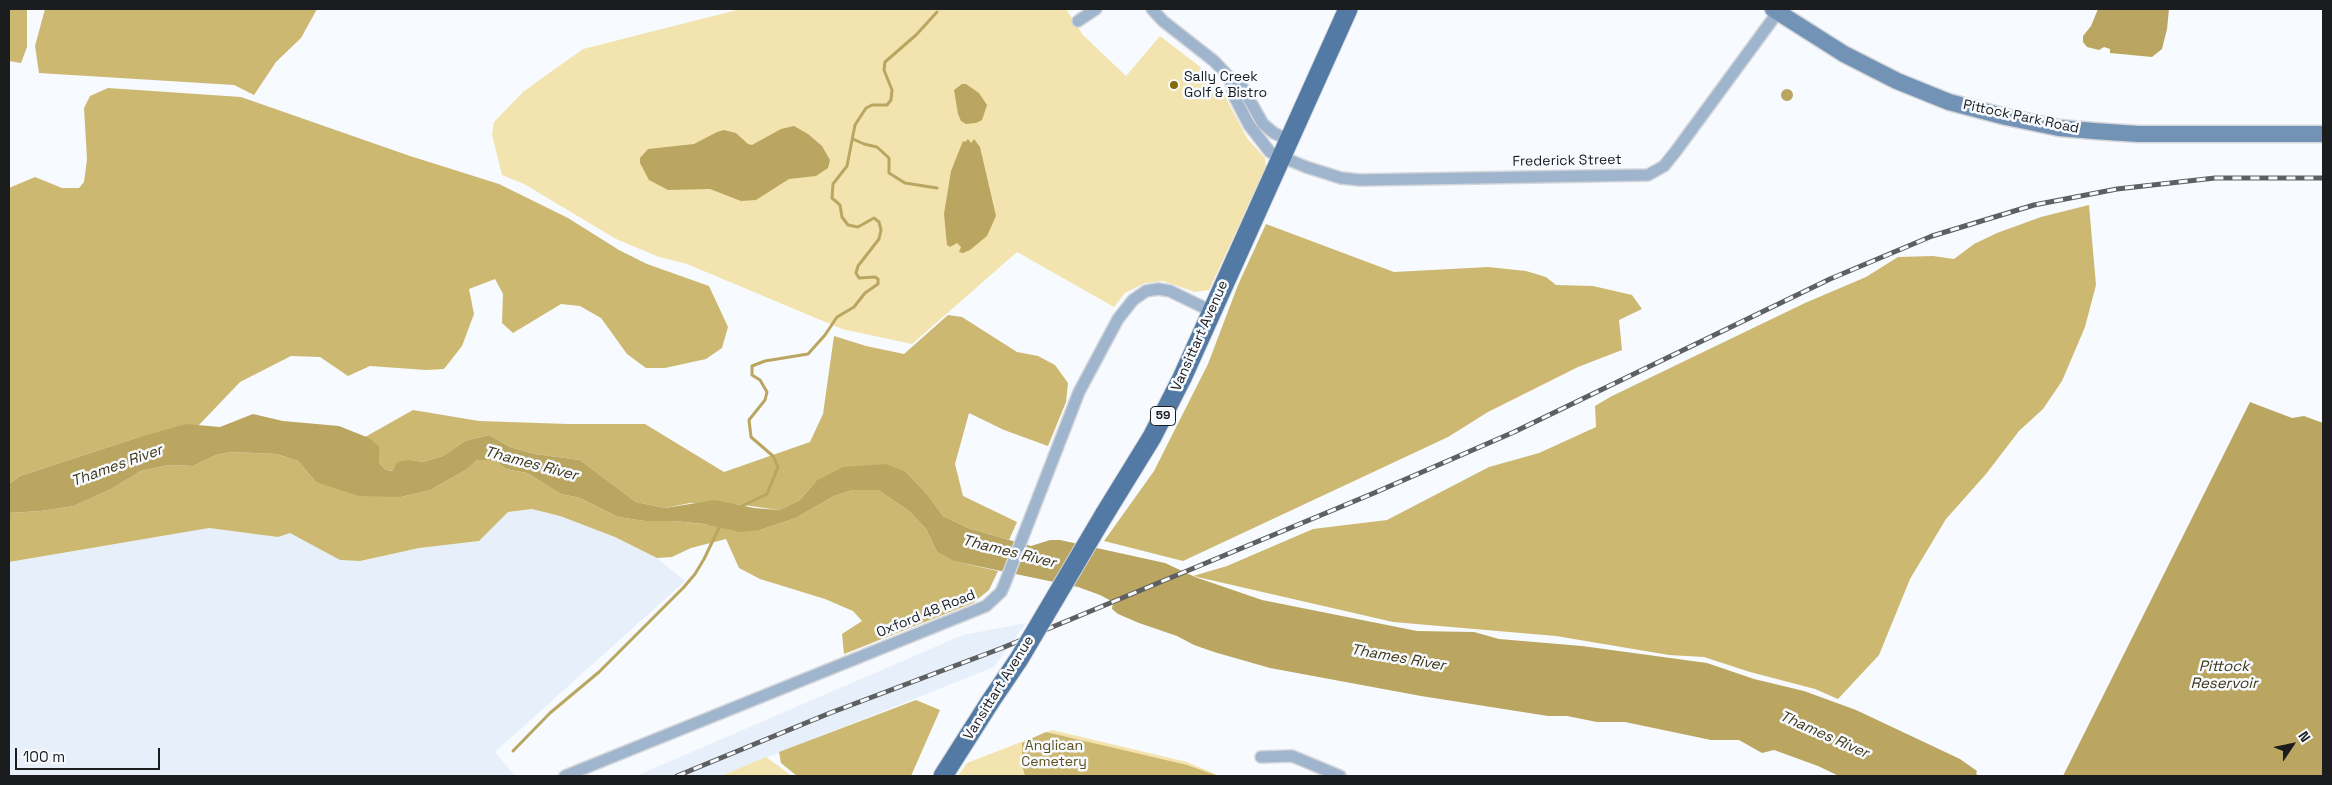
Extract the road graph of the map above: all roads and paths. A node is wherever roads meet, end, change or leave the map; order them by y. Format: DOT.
graph roads {
  1 [pos="1096,9"];
  2 [pos="1152,9"];
  3 [pos="1348,9"];
  4 [pos="1776,10"];
  5 [pos="1078,21"];
  6 [pos="1230,78"];
  7 [pos="2323,134"];
  8 [pos="1285,148"];
  9 [pos="1211,311"];
  10 [pos="1261,757"];
  11 [pos="565,776"];
  12 [pos="943,776"];
  13 [pos="1340,776"];
  1 -- 5 [label="street"];
  2 -- 6 [label="street"];
  3 -- 8 [label="main road, Vansittart Avenue / 59"];
  4 -- 7 [label="main road, Pittock Park Road"];
  4 -- 8 [label="street, Frederick Street"];
  6 -- 8 [label="street"];
  6 -- 8 [label="street"];
  8 -- 9 [label="main road, Vansittart Avenue / 59"];
  9 -- 11 [label="street, Oxford 48 Road"];
  9 -- 12 [label="main road, Vansittart Avenue / 59, bridge"];
  10 -- 13 [label="street"];
}
